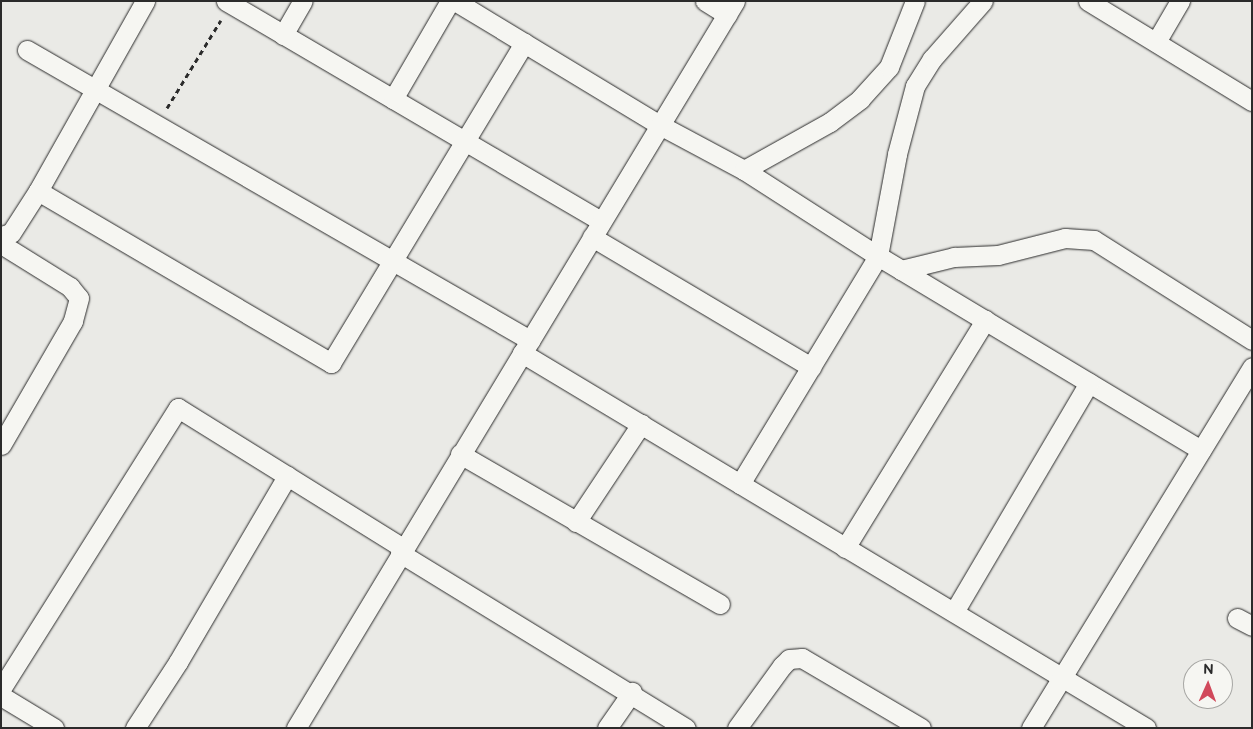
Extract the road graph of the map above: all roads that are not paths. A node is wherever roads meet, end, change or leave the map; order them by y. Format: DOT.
graph roads {
  1 [pos="144,1"];
  2 [pos="303,1"];
  3 [pos="450,1"];
  4 [pos="455,1"];
  5 [pos="705,1"];
  6 [pos="915,1"];
  7 [pos="983,1"];
  8 [pos="1088,1"];
  9 [pos="1180,1"];
  10 [pos="228,3"];
  11 [pos="731,8"];
  12 [pos="283,34"];
  13 [pos="1156,42"];
  14 [pos="524,43"];
  15 [pos="27,50"];
  16 [pos="889,67"];
  17 [pos="915,86"];
  18 [pos="97,89"];
  19 [pos="393,99"];
  20 [pos="1252,101"];
  21 [pos="660,125"];
  22 [pos="465,141"];
  23 [pos="744,170"];
  24 [pos="38,190"];
  25 [pos="597,229"];
  26 [pos="1,236"];
  27 [pos="1,244"];
  28 [pos="878,256"];
  29 [pos="393,261"];
  30 [pos="901,270"];
  31 [pos="985,320"];
  32 [pos="1252,340"];
  33 [pos="526,347"];
  34 [pos="811,367"];
  35 [pos="1252,367"];
  36 [pos="1089,383"];
  37 [pos="640,424"];
  38 [pos="1,445"];
  39 [pos="1201,450"];
  40 [pos="460,454"];
  41 [pos="287,476"];
  42 [pos="740,484"];
  43 [pos="576,522"];
  44 [pos="845,548"];
  45 [pos="402,551"];
  46 [pos="720,604"];
  47 [pos="954,612"];
  48 [pos="1062,677"];
  49 [pos="1,689"];
  50 [pos="632,692"];
  51 [pos="1,696"];
  52 [pos="54,728"];
  53 [pos="134,728"];
  54 [pos="296,728"];
  55 [pos="607,728"];
  56 [pos="686,728"];
  57 [pos="737,728"];
  58 [pos="921,728"];
  59 [pos="1030,728"];
  60 [pos="1146,728"];
  1 -- 18 [label="street"];
  2 -- 12 [label="street"];
  3 -- 19 [label="street"];
  4 -- 14 [label="street"];
  5 -- 11 [label="street"];
  6 -- 16 [label="street"];
  7 -- 17 [label="street"];
  8 -- 13 [label="street"];
  9 -- 13 [label="street"];
  10 -- 12 [label="street"];
  11 -- 21 [label="street"];
  12 -- 19 [label="street"];
  13 -- 20 [label="street"];
  14 -- 21 [label="street"];
  14 -- 22 [label="street"];
  15 -- 18 [label="street"];
  16 -- 17 [label="street"];
  16 -- 23 [label="street"];
  17 -- 28 [label="street"];
  18 -- 24 [label="street"];
  18 -- 29 [label="street"];
  19 -- 22 [label="street"];
  21 -- 23 [label="street"];
  21 -- 25 [label="street"];
  22 -- 25 [label="street"];
  22 -- 29 [label="street"];
  23 -- 28 [label="street"];
  24 -- 26 [label="street"];
  24 -- 29 [label="street"];
  25 -- 33 [label="street"];
  25 -- 34 [label="street"];
  27 -- 38 [label="street"];
  28 -- 30 [label="street"];
  28 -- 34 [label="street"];
  29 -- 33 [label="street"];
  30 -- 31 [label="street"];
  30 -- 32 [label="street"];
  31 -- 36 [label="street"];
  31 -- 44 [label="street"];
  33 -- 37 [label="street"];
  33 -- 40 [label="street"];
  34 -- 42 [label="street"];
  35 -- 39 [label="street"];
  36 -- 39 [label="street"];
  36 -- 47 [label="street"];
  37 -- 42 [label="street"];
  37 -- 43 [label="street"];
  39 -- 48 [label="street"];
  40 -- 43 [label="street"];
  40 -- 45 [label="street"];
  41 -- 45 [label="street"];
  41 -- 49 [label="street"];
  41 -- 53 [label="street"];
  42 -- 44 [label="street"];
  43 -- 46 [label="street"];
  44 -- 47 [label="street"];
  45 -- 50 [label="street"];
  45 -- 54 [label="street"];
  47 -- 48 [label="street"];
  48 -- 59 [label="street"];
  48 -- 60 [label="street"];
  50 -- 55 [label="street"];
  50 -- 56 [label="street"];
  51 -- 52 [label="street"];
  57 -- 58 [label="street"];
}
